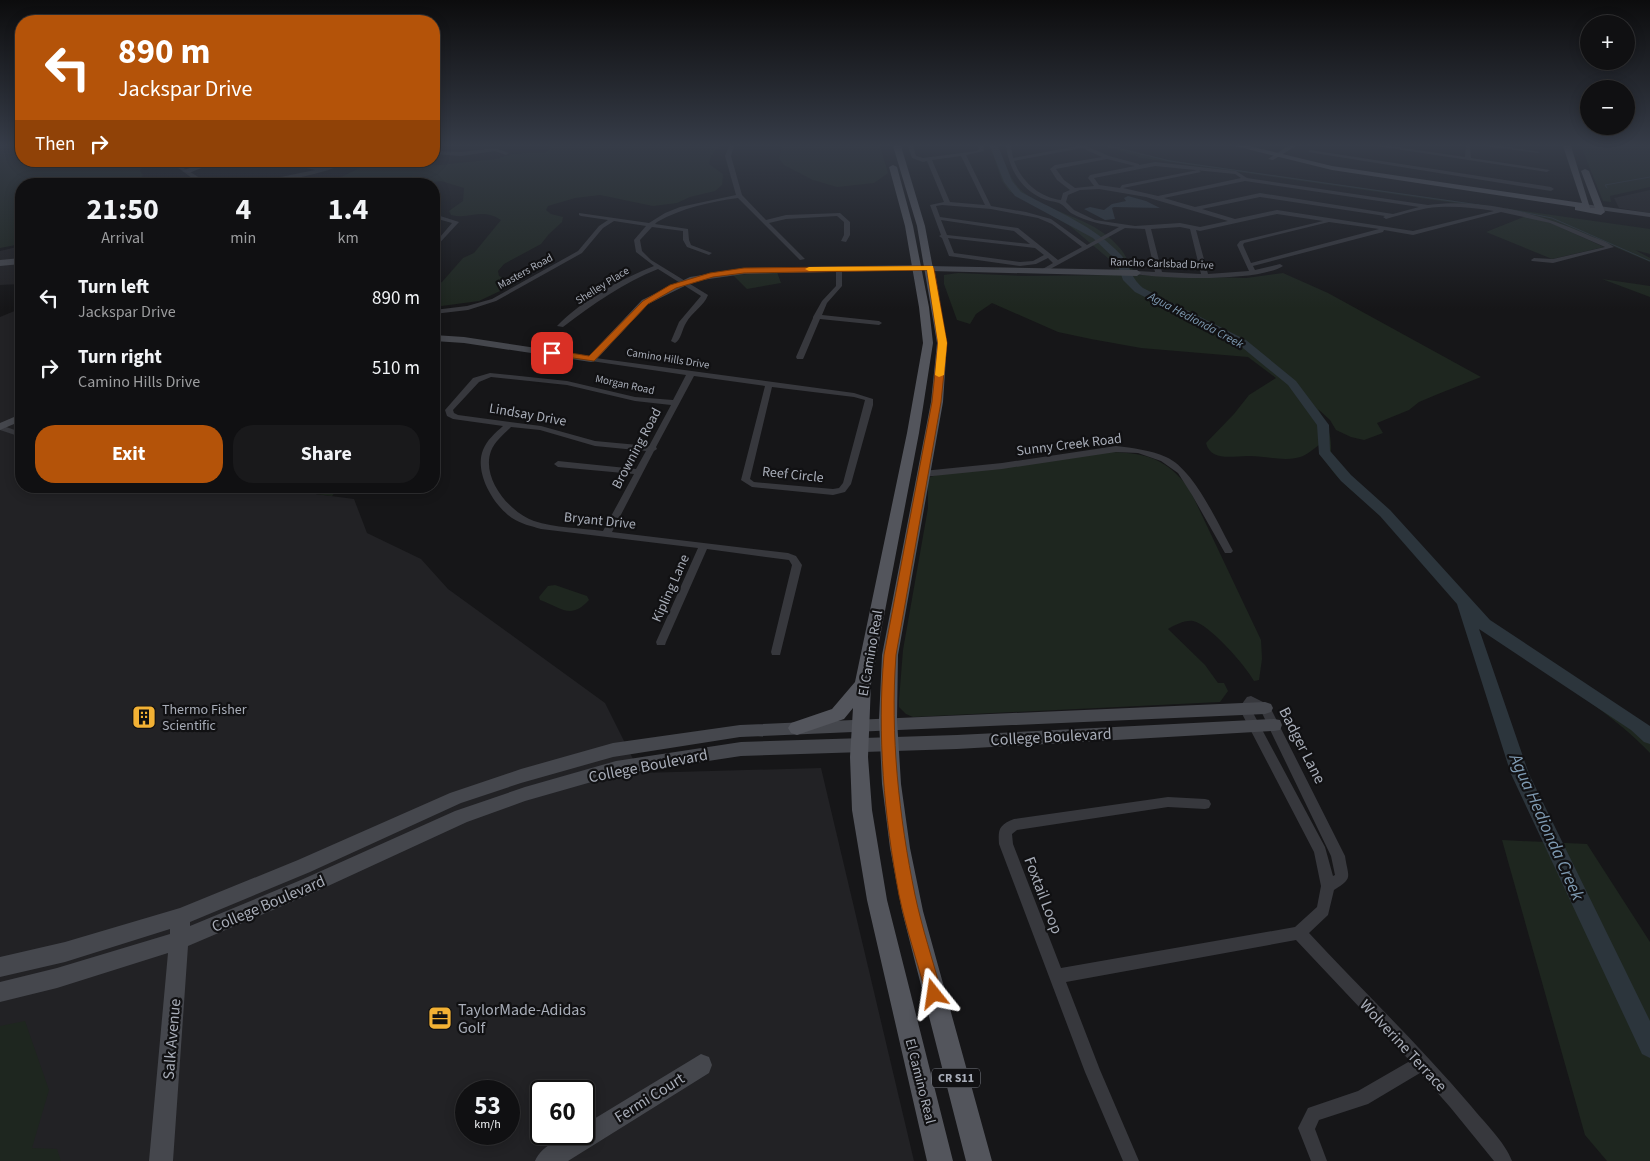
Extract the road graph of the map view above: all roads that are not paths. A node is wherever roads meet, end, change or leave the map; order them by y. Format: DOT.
graph roads {
  1 [pos="721,200"];
  2 [pos="743,200"];
  3 [pos="903,200"];
  4 [pos="914,200"];
  5 [pos="946,200"];
  6 [pos="985,200"];
  7 [pos="1049,200"];
  8 [pos="1163,200"];
  9 [pos="1237,200"];
  10 [pos="1293,200"];
  11 [pos="1383,200"];
  12 [pos="1535,200"];
  13 [pos="1585,200"];
  14 [pos="1599,200"];
  15 [pos="1063,202"];
  16 [pos="948,204"];
  17 [pos="1428,207"];
  18 [pos="989,208"];
  19 [pos="1588,208"];
  20 [pos="1194,210"];
  21 [pos="1499,211"];
  22 [pos="1604,211"];
  23 [pos="581,214"];
  24 [pos="1392,216"];
  25 [pos="1650,217"];
  26 [pos="440,218"];
  27 [pos="937,218"];
  28 [pos="612,220"];
  29 [pos="1332,220"];
  30 [pos="1234,221"];
  31 [pos="765,222"];
  32 [pos="1356,224"];
  33 [pos="648,225"];
  34 [pos="1123,227"];
  35 [pos="1148,228"];
  36 [pos="1193,228"];
  37 [pos="1382,228"];
  38 [pos="942,236"];
  39 [pos="440,240"];
  40 [pos="844,241"];
  41 [pos="1036,246"];
  42 [pos="1090,246"];
  43 [pos="709,254"];
  44 [pos="1047,256"];
  45 [pos="802,259"];
  46 [pos="1534,260"];
  47 [pos="15,261"];
  48 [pos="1056,262"];
  49 [pos="0,263"];
  50 [pos="1249,265"];
  51 [pos="1280,266"];
  52 [pos="658,267"];
  53 [pos="917,268"];
  54 [pos="930,268"];
  55 [pos="839,269"];
  56 [pos="1043,271"];
  57 [pos="1137,273"];
  58 [pos="1159,274"];
  59 [pos="1253,274"];
  60 [pos="1205,275"];
  61 [pos="685,282"];
  62 [pos="440,311"];
  63 [pos="816,317"];
  64 [pos="878,323"];
  65 [pos="561,326"];
  66 [pos="440,338"];
  67 [pos="675,341"];
  68 [pos="800,357"];
  69 [pos="591,359"];
  70 [pos="690,374"];
  71 [pos="482,376"];
  72 [pos="769,385"];
  73 [pos="869,399"];
  74 [pos="675,403"];
  75 [pos="15,420"];
  76 [pos="509,424"];
  77 [pos="1,427"];
  78 [pos="15,433"];
  79 [pos="652,449"];
  80 [pos="558,464"];
  81 [pos="640,472"];
  82 [pos="923,474"];
  83 [pos="606,534"];
  84 [pos="704,545"];
  85 [pos="1228,551"];
  86 [pos="662,642"];
  87 [pos="776,652"];
  88 [pos="863,684"];
  89 [pos="1245,708"];
  90 [pos="1265,708"];
  91 [pos="1274,725"];
  92 [pos="1254,726"];
  93 [pos="797,728"];
  94 [pos="860,734"];
  95 [pos="889,734"];
  96 [pos="1205,804"];
  97 [pos="1328,886"];
  98 [pos="181,917"];
  99 [pos="1299,933"];
  100 [pos="180,940"];
  101 [pos="0,967"];
  102 [pos="1056,976"];
  103 [pos="0,992"];
  104 [pos="1422,1064"];
  105 [pos="701,1065"];
  106 [pos="161,1161"];
  107 [pos="547,1161"];
  108 [pos="940,1161"];
  109 [pos="979,1161"];
  110 [pos="1131,1161"];
  111 [pos="1319,1161"];
  112 [pos="1504,1161"];
  1 -- 33 [label="street"];
  2 -- 31 [label="street"];
  3 -- 53 [label="main road, El Camino Real / CR S11"];
  4 -- 54 [label="main road, El Camino Real / CR S11"];
  5 -- 16 [label="street"];
  6 -- 18 [label="street"];
  7 -- 15 [label="street"];
  8 -- 20 [label="street"];
  9 -- 20 [label="street"];
  10 -- 24 [label="street"];
  11 -- 17 [label="street"];
  12 -- 19 [label="main road"];
  13 -- 19 [label="main road"];
  14 -- 22 [label="main road"];
  15 -- 34 [label="street"];
  16 -- 18 [label="street"];
  16 -- 27 [label="street"];
  17 -- 21 [label="street"];
  17 -- 24 [label="street"];
  18 -- 42 [label="street"];
  19 -- 22 [label="main road"];
  20 -- 30 [label="street"];
  21 -- 37 [label="street"];
  21 -- 46 [label="street"];
  22 -- 25 [label="street"];
  22 -- 25 [label="street"];
  23 -- 28 [label="street"];
  24 -- 32 [label="street"];
  26 -- 39 [label="street"];
  27 -- 38 [label="street"];
  27 -- 41 [label="street"];
  28 -- 33 [label="street"];
  28 -- 62 [label="street, Masters Road"];
  29 -- 30 [label="street"];
  29 -- 32 [label="street"];
  29 -- 50 [label="street"];
  30 -- 36 [label="street"];
  31 -- 40 [label="street"];
  31 -- 45 [label="street"];
  32 -- 37 [label="street"];
  33 -- 43 [label="street"];
  33 -- 52 [label="street"];
  34 -- 35 [label="street"];
  34 -- 42 [label="street, Rancho Carlsbad Drive"];
  35 -- 36 [label="street"];
  35 -- 58 [label="street"];
  36 -- 60 [label="street"];
  37 -- 50 [label="street"];
  38 -- 41 [label="street"];
  38 -- 44 [label="street"];
  41 -- 44 [label="street"];
  42 -- 48 [label="street, Rancho Carlsbad Drive"];
  44 -- 48 [label="street"];
  47 -- 49 [label="street"];
  48 -- 56 [label="street, Rancho Carlsbad Drive"];
  50 -- 59 [label="street"];
  51 -- 59 [label="street, Rancho Carlsbad Drive"];
  52 -- 61 [label="street"];
  52 -- 65 [label="street, Shelley Place"];
  53 -- 54 [label="street, Rancho Carlsbad Drive"];
  53 -- 55 [label="street"];
  53 -- 88 [label="main road, El Camino Real / CR S11"];
  54 -- 56 [label="street, Rancho Carlsbad Drive"];
  54 -- 82 [label="main road, El Camino Real / CR S11"];
  55 -- 61 [label="street"];
  55 -- 63 [label="street"];
  56 -- 57 [label="street, Rancho Carlsbad Drive"];
  57 -- 58 [label="street, Rancho Carlsbad Drive"];
  58 -- 60 [label="street, Rancho Carlsbad Drive"];
  59 -- 60 [label="street, Rancho Carlsbad Drive"];
  61 -- 67 [label="street"];
  61 -- 69 [label="street"];
  63 -- 64 [label="street"];
  63 -- 68 [label="street"];
  66 -- 69 [label="street, Camino Hills Drive"];
  69 -- 70 [label="street, Camino Hills Drive"];
  70 -- 72 [label="street, Camino Hills Drive"];
  70 -- 74 [label="street, Browning Road"];
  71 -- 74 [label="street, Morgan Road"];
  71 -- 76 [label="street, Lindsay Drive"];
  72 -- 73 [label="street, Camino Hills Drive"];
  72 -- 73 [label="street, Reef Circle"];
  74 -- 79 [label="street, Browning Road"];
  75 -- 77 [label="street"];
  76 -- 79 [label="street, Lindsay Drive"];
  76 -- 83 [label="street, Bryant Drive"];
  77 -- 78 [label="street"];
  79 -- 81 [label="street, Browning Road"];
  80 -- 81 [label="street"];
  81 -- 83 [label="street, Browning Road"];
  82 -- 85 [label="street, Sunny Creek Road"];
  82 -- 95 [label="main road, El Camino Real / CR S11"];
  83 -- 84 [label="street, Bryant Drive"];
  84 -- 86 [label="street, Kipling Lane"];
  84 -- 87 [label="street, Bryant Drive"];
  88 -- 93 [label="main road"];
  88 -- 94 [label="main road, El Camino Real / CR S11"];
  89 -- 90 [label="street, College Boulevard"];
  89 -- 92 [label="street, Badger Lane"];
  89 -- 95 [label="street, College Boulevard"];
  90 -- 91 [label="street, Badger Lane"];
  91 -- 92 [label="street, College Boulevard"];
  91 -- 97 [label="street, Badger Lane"];
  92 -- 95 [label="street, College Boulevard"];
  92 -- 97 [label="street, Badger Lane"];
  93 -- 94 [label="street, College Boulevard"];
  93 -- 98 [label="street, College Boulevard"];
  94 -- 95 [label="street, College Boulevard"];
  94 -- 100 [label="street, College Boulevard"];
  94 -- 108 [label="main road, El Camino Real / CR S11"];
  95 -- 109 [label="main road, El Camino Real / CR S11"];
  96 -- 102 [label="street, Foxtail Loop"];
  97 -- 99 [label="street, Badger Lane"];
  98 -- 100 [label="street, Salk Avenue"];
  98 -- 101 [label="street, College Boulevard"];
  99 -- 102 [label="street"];
  99 -- 104 [label="street, Wolverine Terrace"];
  100 -- 103 [label="street, College Boulevard"];
  100 -- 106 [label="street, Salk Avenue"];
  102 -- 110 [label="street, Foxtail Loop"];
  104 -- 111 [label="street"];
  104 -- 112 [label="street, Wolverine Terrace"];
  105 -- 107 [label="street, Fermi Court"];
}
